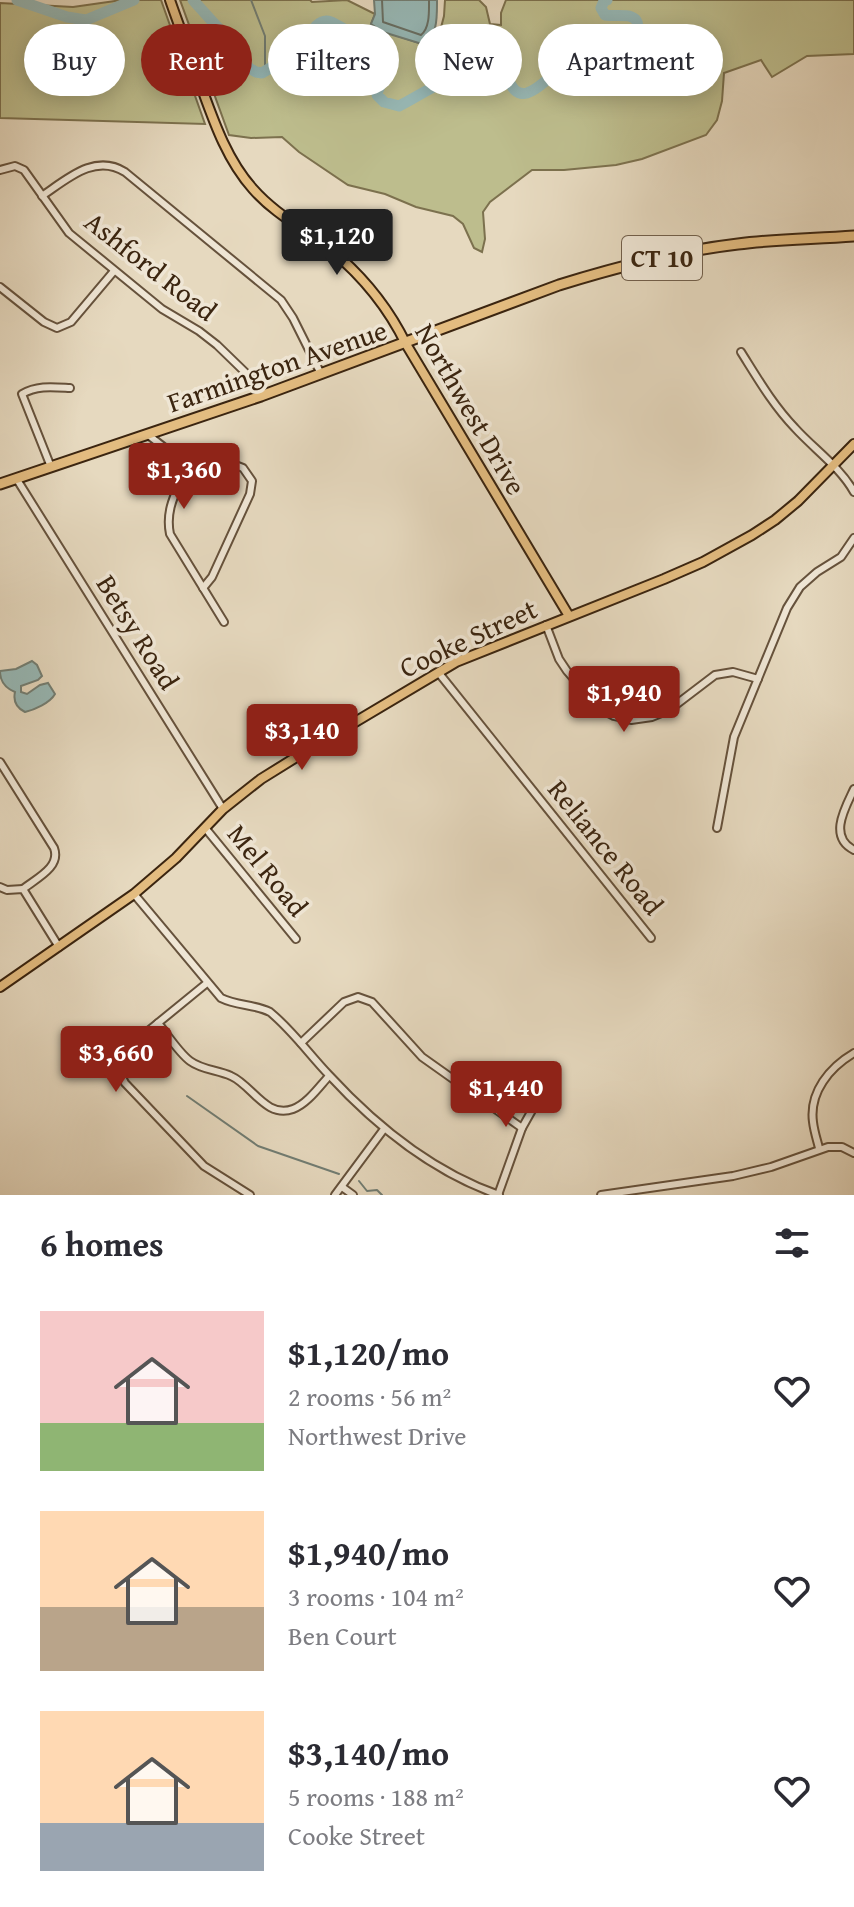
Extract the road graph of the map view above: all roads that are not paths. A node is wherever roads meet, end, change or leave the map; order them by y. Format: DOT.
graph roads {
  1 [pos="170,0"];
  2 [pos="0,170"];
  3 [pos="42,196"];
  4 [pos="854,236"];
  5 [pos="114,271"];
  6 [pos="0,287"];
  7 [pos="406,344"];
  8 [pos="741,352"];
  9 [pos="321,374"];
  10 [pos="70,388"];
  11 [pos="261,396"];
  12 [pos="147,434"];
  13 [pos="854,444"];
  14 [pos="189,459"];
  15 [pos="51,467"];
  16 [pos="834,467"];
  17 [pos="16,478"];
  18 [pos="0,484"];
  19 [pos="854,492"];
  20 [pos="854,538"];
  21 [pos="203,588"];
  22 [pos="569,616"];
  23 [pos="224,622"];
  24 [pos="546,625"];
  25 [pos="438,672"];
  26 [pos="758,679"];
  27 [pos="0,762"];
  28 [pos="854,789"];
  29 [pos="223,809"];
  30 [pos="717,828"];
  31 [pos="206,829"];
  32 [pos="854,850"];
  33 [pos="0,887"];
  34 [pos="23,889"];
  35 [pos="134,894"];
  36 [pos="651,938"];
  37 [pos="296,939"];
  38 [pos="59,947"];
  39 [pos="207,983"];
  40 [pos="0,987"];
  41 [pos="158,1023"];
  42 [pos="301,1043"];
  43 [pos="854,1053"];
  44 [pos="329,1076"];
  45 [pos="549,1080"];
  46 [pos="522,1128"];
  47 [pos="384,1129"];
  48 [pos="819,1148"];
  49 [pos="854,1153"];
  50 [pos="342,1187"];
  51 [pos="250,1195"];
  52 [pos="335,1195"];
  53 [pos="353,1195"];
  54 [pos="498,1195"];
  55 [pos="601,1195"];
  1 -- 7 [label="main road, Northwest Drive"];
  2 -- 3 [label="street, Ashford Road"];
  3 -- 5 [label="street, Ashford Road"];
  3 -- 9 [label="street"];
  4 -- 7 [label="highway, Farmington Avenue / CT 10"];
  5 -- 6 [label="street"];
  5 -- 11 [label="street, Ashford Road"];
  7 -- 9 [label="highway, Farmington Avenue / CT 10"];
  7 -- 22 [label="main road, Northwest Drive"];
  8 -- 16 [label="street"];
  9 -- 11 [label="highway, Farmington Avenue / CT 10"];
  10 -- 15 [label="street"];
  11 -- 12 [label="highway, Farmington Avenue / CT 10"];
  12 -- 14 [label="street"];
  12 -- 15 [label="highway, Farmington Avenue / CT 10"];
  13 -- 16 [label="main road, Cooke Street"];
  14 -- 21 [label="street"];
  14 -- 21 [label="street"];
  15 -- 17 [label="highway, Farmington Avenue / CT 10"];
  16 -- 19 [label="street"];
  16 -- 22 [label="main road, Cooke Street"];
  17 -- 18 [label="highway, Farmington Avenue / CT 10"];
  17 -- 29 [label="street, Betsy Road"];
  20 -- 26 [label="street"];
  21 -- 23 [label="street"];
  22 -- 24 [label="main road, Cooke Street"];
  24 -- 25 [label="main road, Cooke Street"];
  24 -- 26 [label="street"];
  25 -- 29 [label="main road, Cooke Street"];
  25 -- 36 [label="street, Reliance Road"];
  26 -- 30 [label="street"];
  27 -- 34 [label="street"];
  28 -- 32 [label="street"];
  29 -- 31 [label="main road, Cooke Street"];
  31 -- 35 [label="main road, Cooke Street"];
  31 -- 37 [label="street, Mel Road"];
  33 -- 34 [label="street"];
  34 -- 38 [label="street"];
  35 -- 38 [label="main road, Cooke Street"];
  35 -- 39 [label="street"];
  38 -- 40 [label="main road, Cooke Street"];
  39 -- 41 [label="street"];
  39 -- 42 [label="street"];
  41 -- 44 [label="street"];
  41 -- 51 [label="street"];
  42 -- 44 [label="street"];
  42 -- 46 [label="street"];
  43 -- 48 [label="street"];
  44 -- 47 [label="street"];
  45 -- 46 [label="street"];
  46 -- 54 [label="street"];
  47 -- 50 [label="street"];
  47 -- 54 [label="street"];
  48 -- 49 [label="street"];
  48 -- 55 [label="street"];
  50 -- 52 [label="street"];
  50 -- 53 [label="street"];
}
